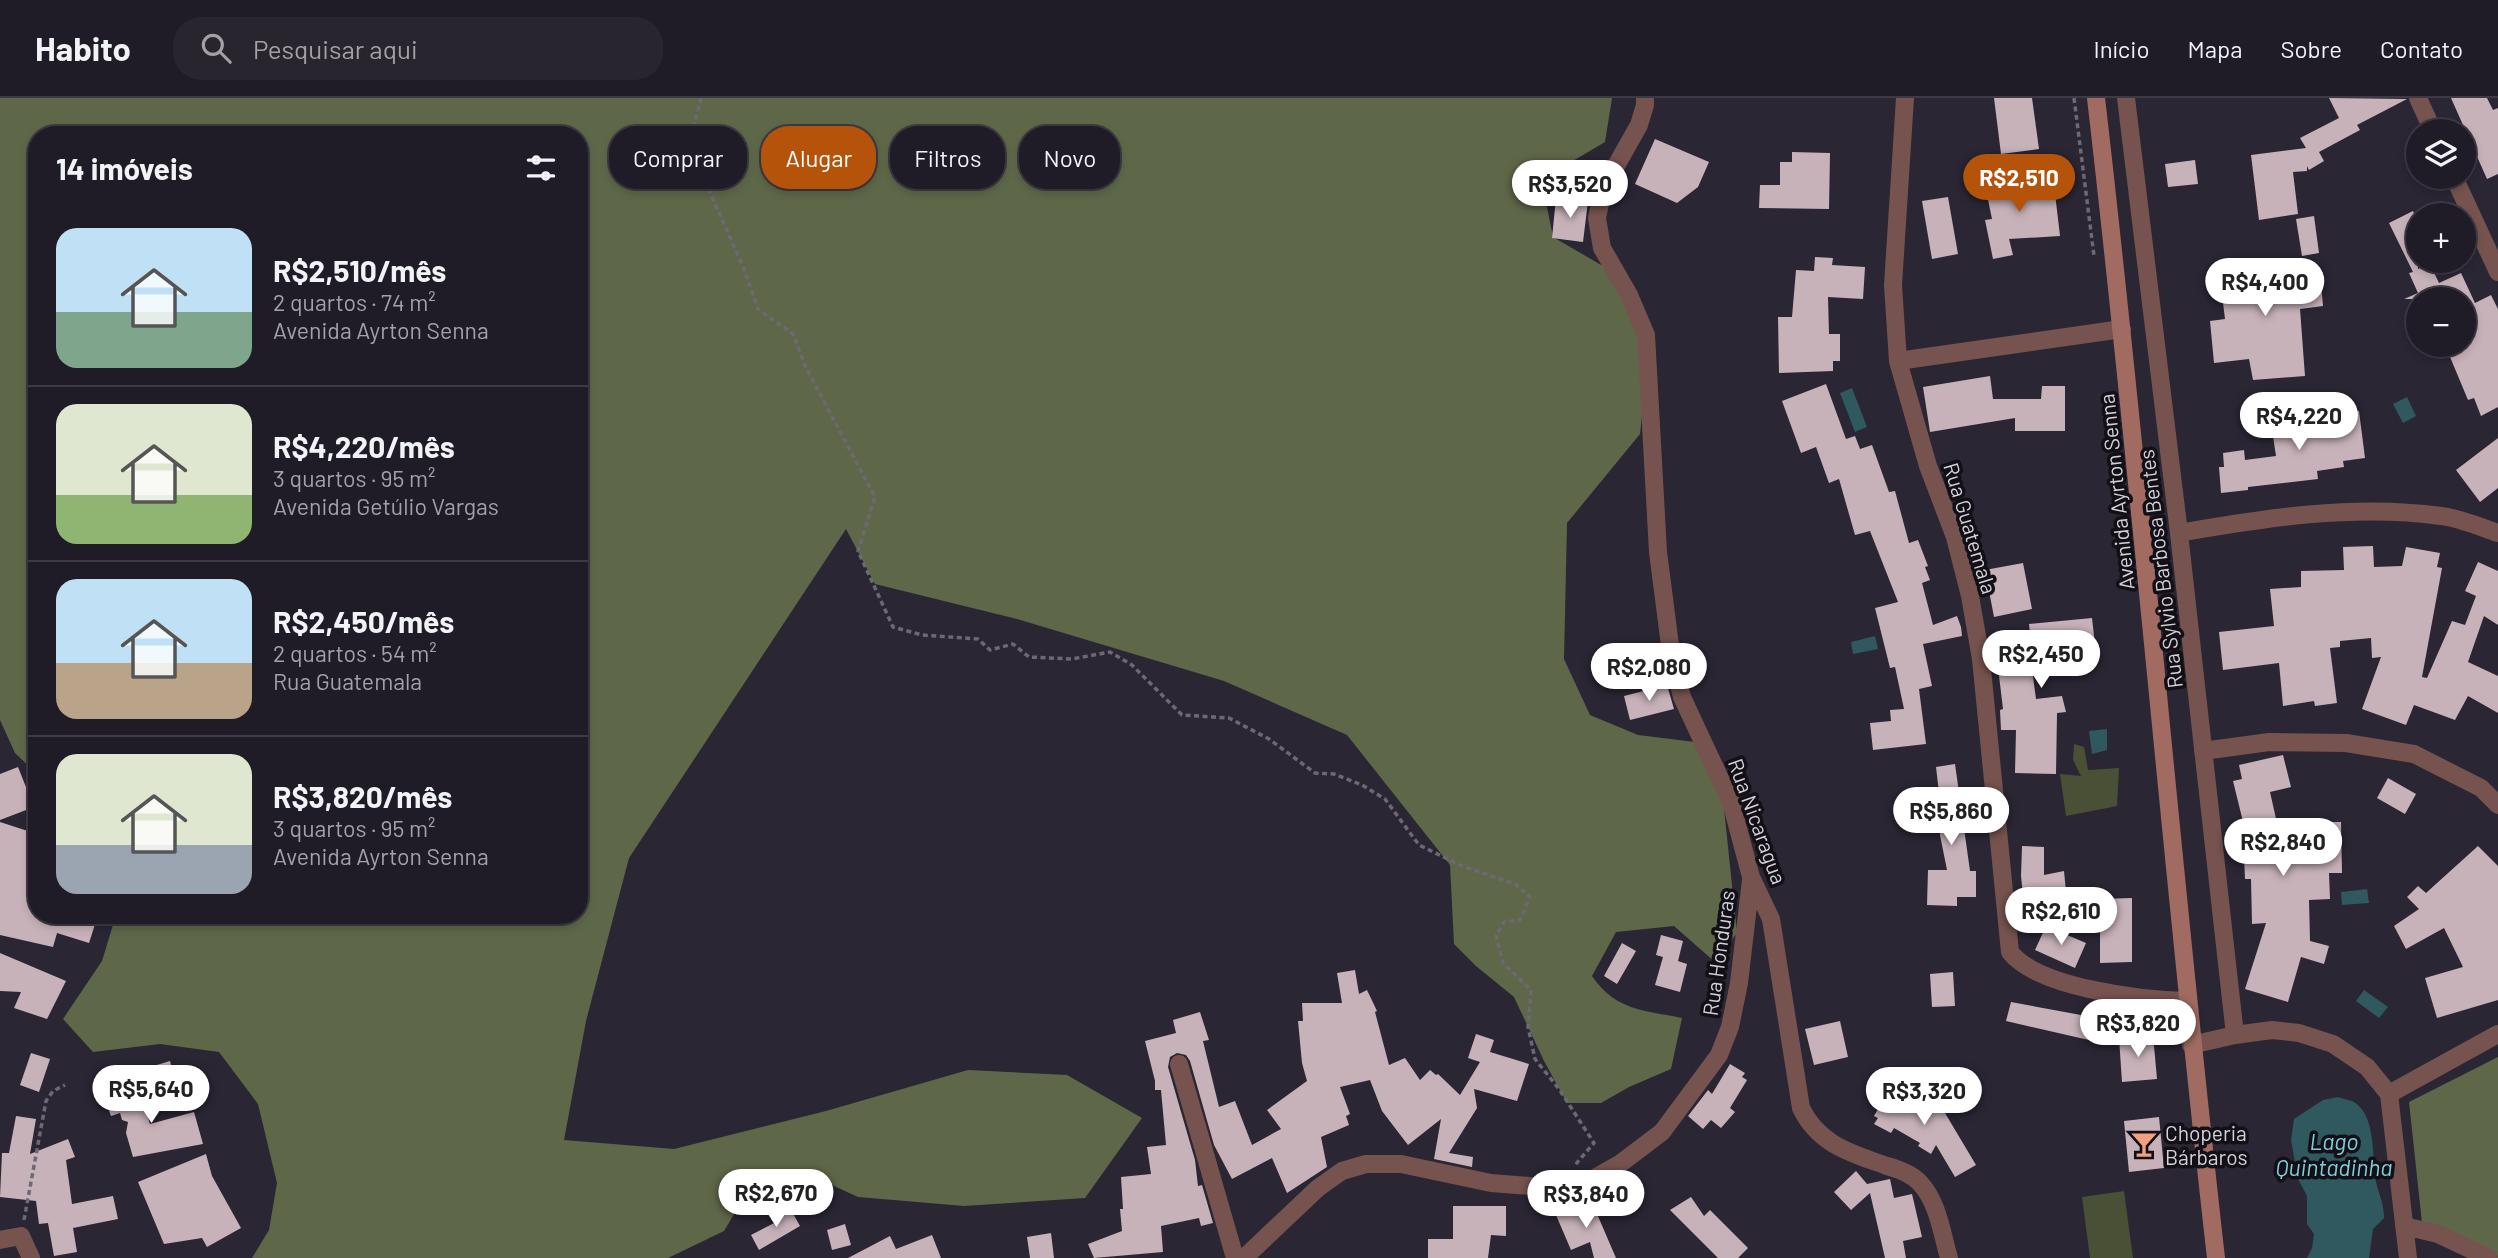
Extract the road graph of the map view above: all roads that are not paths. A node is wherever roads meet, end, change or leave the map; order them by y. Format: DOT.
graph roads {
  1 [pos="1645,98"];
  2 [pos="1905,98"];
  3 [pos="2096,98"];
  4 [pos="2126,98"];
  5 [pos="2418,98"];
  6 [pos="2428,119"];
  7 [pos="2460,189"];
  8 [pos="2498,272"];
  9 [pos="2122,329"];
  10 [pos="1898,361"];
  11 [pos="2179,533"];
  12 [pos="2498,533"];
  13 [pos="2203,751"];
  14 [pos="2498,805"];
  15 [pos="1751,877"];
  16 [pos="2187,1001"];
  17 [pos="2235,1034"];
  18 [pos="2498,1034"];
  19 [pos="2191,1045"];
  20 [pos="1179,1064"];
  21 [pos="2389,1094"];
  22 [pos="2404,1226"];
  23 [pos="0,1240"];
  24 [pos="32,1258"];
  25 [pos="1235,1258"];
  26 [pos="1244,1258"];
  27 [pos="1948,1258"];
  28 [pos="2216,1258"];
  29 [pos="2408,1258"];
  30 [pos="2489,1258"];
  1 -- 15 [label="street, Rua Nicaragua"];
  2 -- 10 [label="street, Rua Guatemala"];
  3 -- 9 [label="main road, Avenida Ayrton Senna"];
  4 -- 11 [label="street, Rua Sylvio Barbosa Bentes"];
  5 -- 6 [label="street"];
  7 -- 8 [label="street"];
  9 -- 10 [label="street"];
  9 -- 16 [label="main road, Avenida Ayrton Senna"];
  10 -- 16 [label="street, Rua Guatemala"];
  11 -- 12 [label="street"];
  11 -- 13 [label="street, Rua Sylvio Barbosa Bentes"];
  13 -- 14 [label="street"];
  13 -- 17 [label="street, Rua Sylvio Barbosa Bentes"];
  15 -- 26 [label="street, Rua Honduras"];
  15 -- 27 [label="street, Rua Nicaragua"];
  16 -- 19 [label="main road, Avenida Ayrton Senna"];
  17 -- 19 [label="street"];
  17 -- 21 [label="street"];
  18 -- 21 [label="street"];
  19 -- 28 [label="main road, Avenida Ayrton Senna"];
  20 -- 25 [label="street"];
  21 -- 22 [label="street"];
  22 -- 29 [label="street"];
  22 -- 30 [label="street"];
  23 -- 24 [label="street"];
}
